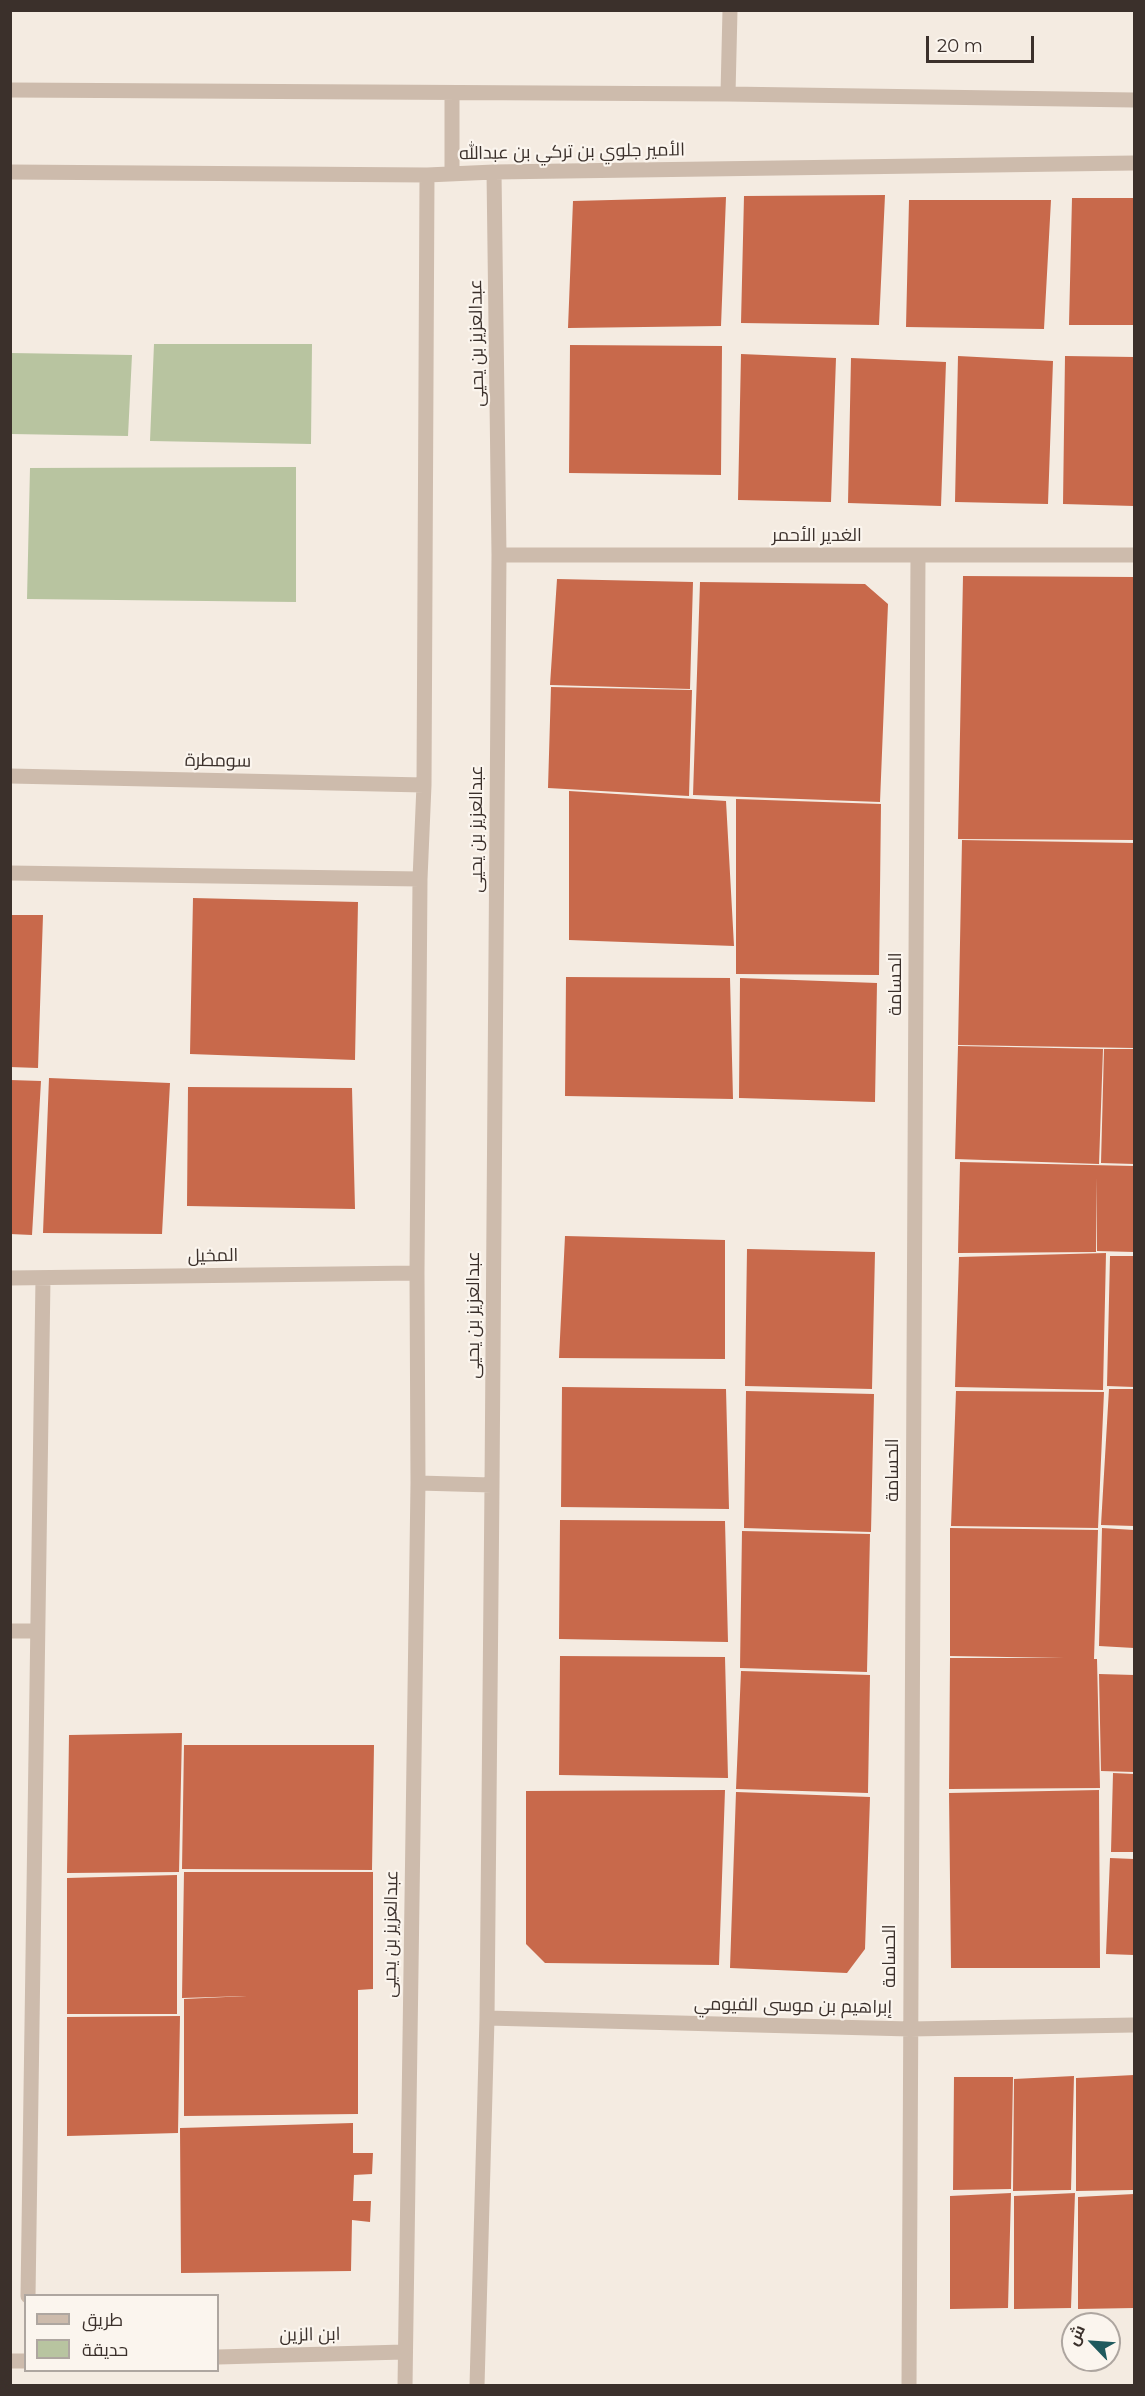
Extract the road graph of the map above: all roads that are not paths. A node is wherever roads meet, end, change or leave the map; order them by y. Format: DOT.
graph roads {
  1 [pos="730,10"];
  2 [pos="10,90"];
  3 [pos="452,93"];
  4 [pos="728,94"];
  5 [pos="1134,100"];
  6 [pos="1134,163"];
  7 [pos="10,172"];
  8 [pos="494,172"];
  9 [pos="452,174"];
  10 [pos="427,175"];
  11 [pos="499,555"];
  12 [pos="918,555"];
  13 [pos="1134,555"];
  14 [pos="10,776"];
  15 [pos="424,785"];
  16 [pos="10,873"];
  17 [pos="420,879"];
  18 [pos="417,1273"];
  19 [pos="10,1278"];
  20 [pos="43,1278"];
  21 [pos="418,1483"];
  22 [pos="492,1485"];
  23 [pos="10,1631"];
  24 [pos="37,1631"];
  25 [pos="487,2019"];
  26 [pos="1134,2025"];
  27 [pos="910,2029"];
  28 [pos="28,2294"];
  29 [pos="404,2352"];
  30 [pos="219,2357"];
  31 [pos="405,2385"];
  32 [pos="477,2385"];
  33 [pos="909,2385"];
  1 -- 4 [label="street"];
  2 -- 3 [label="street"];
  3 -- 4 [label="street"];
  3 -- 9 [label="street"];
  4 -- 5 [label="street"];
  6 -- 8 [label="street, الأمير جلوي بن تركي بن عبدالله"];
  7 -- 10 [label="street, الأمير جلوي بن تركي بن عبدالله"];
  8 -- 9 [label="street, الأمير جلوي بن تركي بن عبدالله"];
  8 -- 11 [label="street, عبدالعزيز بن يحيى"];
  9 -- 10 [label="street, الأمير جلوي بن تركي بن عبدالله"];
  10 -- 15 [label="street, عبدالعزيز بن يحيى"];
  11 -- 12 [label="street, الغدير الأحمر"];
  11 -- 22 [label="street, عبدالعزيز بن يحيى"];
  12 -- 13 [label="street, الغدير الأحمر"];
  12 -- 27 [label="street, الحسامة"];
  14 -- 15 [label="street, سومطرة"];
  15 -- 17 [label="street, عبدالعزيز بن يحيى"];
  16 -- 17 [label="street"];
  17 -- 18 [label="street, عبدالعزيز بن يحيى"];
  18 -- 20 [label="street, المخيل"];
  18 -- 21 [label="street, عبدالعزيز بن يحيى"];
  19 -- 20 [label="street, المخيل"];
  20 -- 24 [label="street"];
  21 -- 22 [label="street"];
  21 -- 29 [label="street, عبدالعزيز بن يحيى"];
  22 -- 25 [label="street, عبدالعزيز بن يحيى"];
  23 -- 24 [label="street"];
  24 -- 28 [label="street"];
  25 -- 27 [label="street, إبراهيم بن موسى الفيومي"];
  25 -- 32 [label="street, عبدالعزيز بن يحيى"];
  26 -- 27 [label="street, إبراهيم بن موسى الفيومي"];
  27 -- 33 [label="street, الحسامة"];
  29 -- 30 [label="street, ابن الزين"];
  29 -- 31 [label="street, عبدالعزيز بن يحيى"];
}
